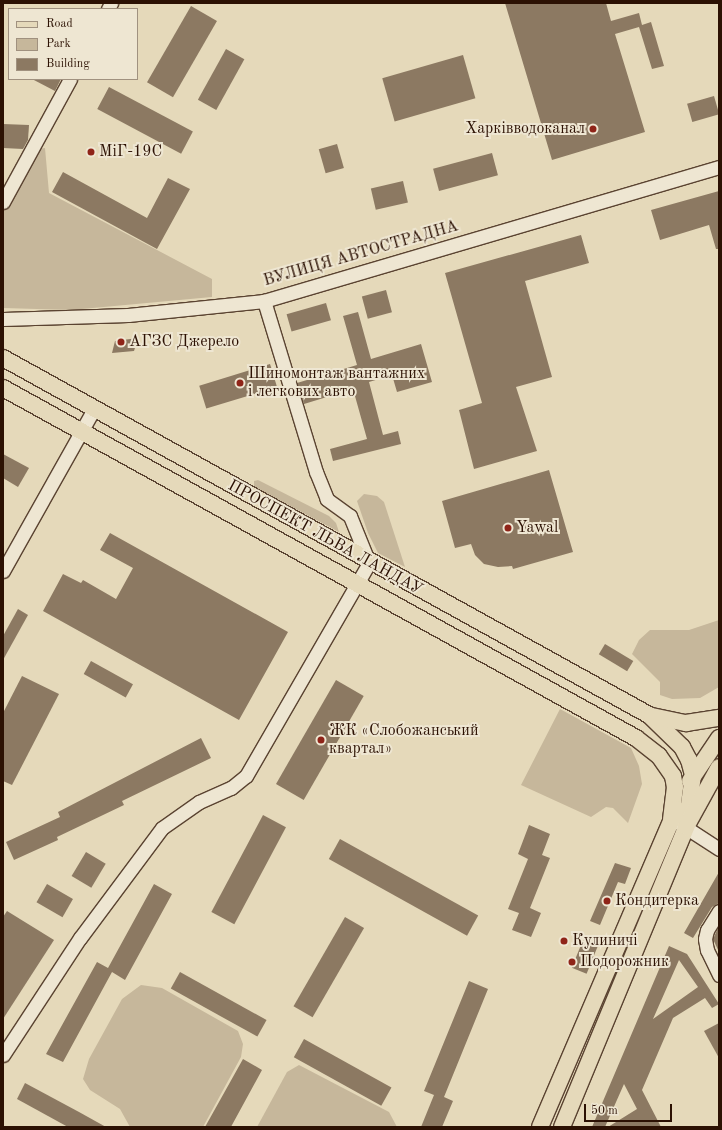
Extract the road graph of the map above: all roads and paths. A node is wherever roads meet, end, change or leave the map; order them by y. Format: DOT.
graph roads {
  1 [pos="69,80"];
  2 [pos="719,167"];
  3 [pos="3,202"];
  4 [pos="264,301"];
  5 [pos="3,319"];
  6 [pos="3,358"];
  7 [pos="3,388"];
  8 [pos="94,409"];
  9 [pos="82,432"];
  10 [pos="369,563"];
  11 [pos="3,571"];
  12 [pos="357,584"];
  13 [pos="649,715"];
  14 [pos="719,718"];
  15 [pos="636,738"];
  16 [pos="716,744"];
  17 [pos="682,747"];
  18 [pos="719,766"];
  19 [pos="693,775"];
  20 [pos="671,818"];
  21 [pos="686,828"];
  22 [pos="719,849"];
  23 [pos="719,911"];
  24 [pos="719,975"];
  25 [pos="3,1055"];
  26 [pos="540,1127"];
  27 [pos="562,1127"];
  1 -- 3 [label="street"];
  2 -- 4 [label="street, ВУЛИЦЯ АВТОСТРАДНА"];
  4 -- 5 [label="street, ВУЛИЦЯ АВТОСТРАДНА"];
  4 -- 10 [label="street"];
  6 -- 8 [label="main road, ПРОСПЕКТ ЛЬВА ЛАНДАУ"];
  7 -- 9 [label="main road, ПРОСПЕКТ ЛЬВА ЛАНДАУ"];
  8 -- 9 [label="street"];
  8 -- 10 [label="main road, ПРОСПЕКТ ЛЬВА ЛАНДАУ"];
  9 -- 11 [label="street"];
  9 -- 12 [label="main road, ПРОСПЕКТ ЛЬВА ЛАНДАУ"];
  10 -- 12 [label="street"];
  10 -- 13 [label="main road, ПРОСПЕКТ ЛЬВА ЛАНДАУ"];
  12 -- 15 [label="main road, ПРОСПЕКТ ЛЬВА ЛАНДАУ"];
  12 -- 25 [label="street"];
  13 -- 14 [label="main road"];
  13 -- 17 [label="main road"];
  15 -- 17 [label="main road"];
  15 -- 20 [label="main road"];
  16 -- 17 [label="main road"];
  16 -- 19 [label="main road"];
  17 -- 19 [label="main road"];
  18 -- 21 [label="main road"];
  19 -- 20 [label="main road"];
  19 -- 21 [label="main road"];
  20 -- 21 [label="street"];
  20 -- 26 [label="main road"];
  21 -- 22 [label="street"];
  21 -- 27 [label="main road"];
  23 -- 24 [label="street"];
}
